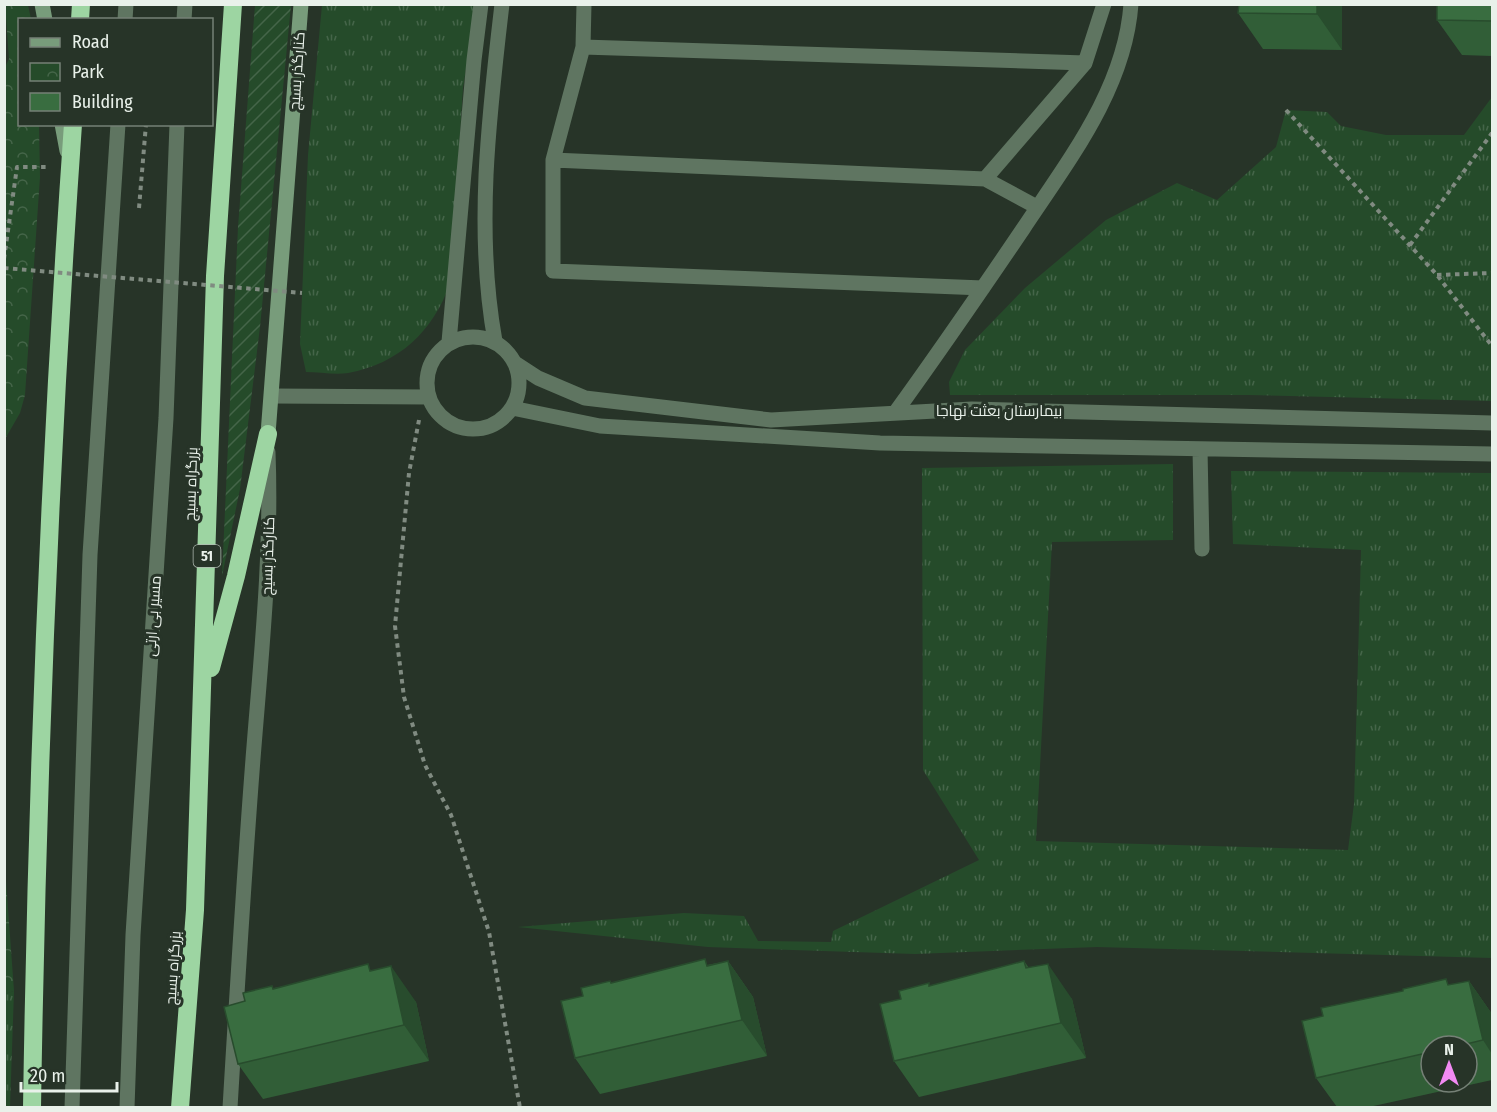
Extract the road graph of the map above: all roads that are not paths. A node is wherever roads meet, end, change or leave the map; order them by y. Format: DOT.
graph roads {
  1 [pos="233,4"];
  2 [pos="301,4"];
  3 [pos="481,4"];
  4 [pos="502,4"];
  5 [pos="584,4"];
  6 [pos="1104,4"];
  7 [pos="1131,4"];
  8 [pos="583,47"];
  9 [pos="1085,63"];
  10 [pos="63,126"];
  11 [pos="73,126"];
  12 [pos="118,126"];
  13 [pos="177,126"];
  14 [pos="553,160"];
  15 [pos="70,167"];
  16 [pos="985,178"];
  17 [pos="1037,207"];
  18 [pos="983,288"];
  19 [pos="495,341"];
  20 [pos="449,342"];
  21 [pos="516,363"];
  22 [pos="272,396"];
  23 [pos="428,397"];
  24 [pos="512,408"];
  25 [pos="895,413"];
  26 [pos="1492,423"];
  27 [pos="268,434"];
  28 [pos="1200,449"];
  29 [pos="1492,454"];
  30 [pos="1202,549"];
  31 [pos="203,696"];
  32 [pos="32,1107"];
  33 [pos="72,1107"];
  34 [pos="127,1107"];
  35 [pos="180,1107"];
  36 [pos="230,1107"];
  1 -- 31 [label="highway, بزرگراه بسیج / 51"];
  2 -- 22 [label="main road, کنارگذر بسیج"];
  3 -- 20 [label="street"];
  4 -- 19 [label="street"];
  5 -- 8 [label="street"];
  6 -- 9 [label="street"];
  7 -- 17 [label="street"];
  8 -- 9 [label="street"];
  8 -- 14 [label="street"];
  9 -- 16 [label="street"];
  10 -- 15 [label="main road"];
  11 -- 15 [label="highway"];
  12 -- 33 [label="street"];
  13 -- 34 [label="street, مسیر بی ارتی"];
  14 -- 16 [label="street"];
  14 -- 18 [label="street"];
  15 -- 32 [label="highway"];
  16 -- 17 [label="street"];
  17 -- 18 [label="street"];
  18 -- 25 [label="street"];
  19 -- 20 [label="street"];
  19 -- 21 [label="street"];
  20 -- 23 [label="street"];
  21 -- 24 [label="street"];
  21 -- 25 [label="street, بیمارستان بعثت نهاجا"];
  22 -- 23 [label="street"];
  22 -- 27 [label="main road, کنارگذر بسیج"];
  23 -- 24 [label="street"];
  24 -- 28 [label="street"];
  25 -- 26 [label="street, بیمارستان بعثت نهاجا"];
  27 -- 31 [label="highway"];
  27 -- 36 [label="street, کنارگذر بسیج"];
  28 -- 29 [label="street"];
  28 -- 30 [label="street"];
  31 -- 35 [label="highway, بزرگراه بسیج / 51"];
}
